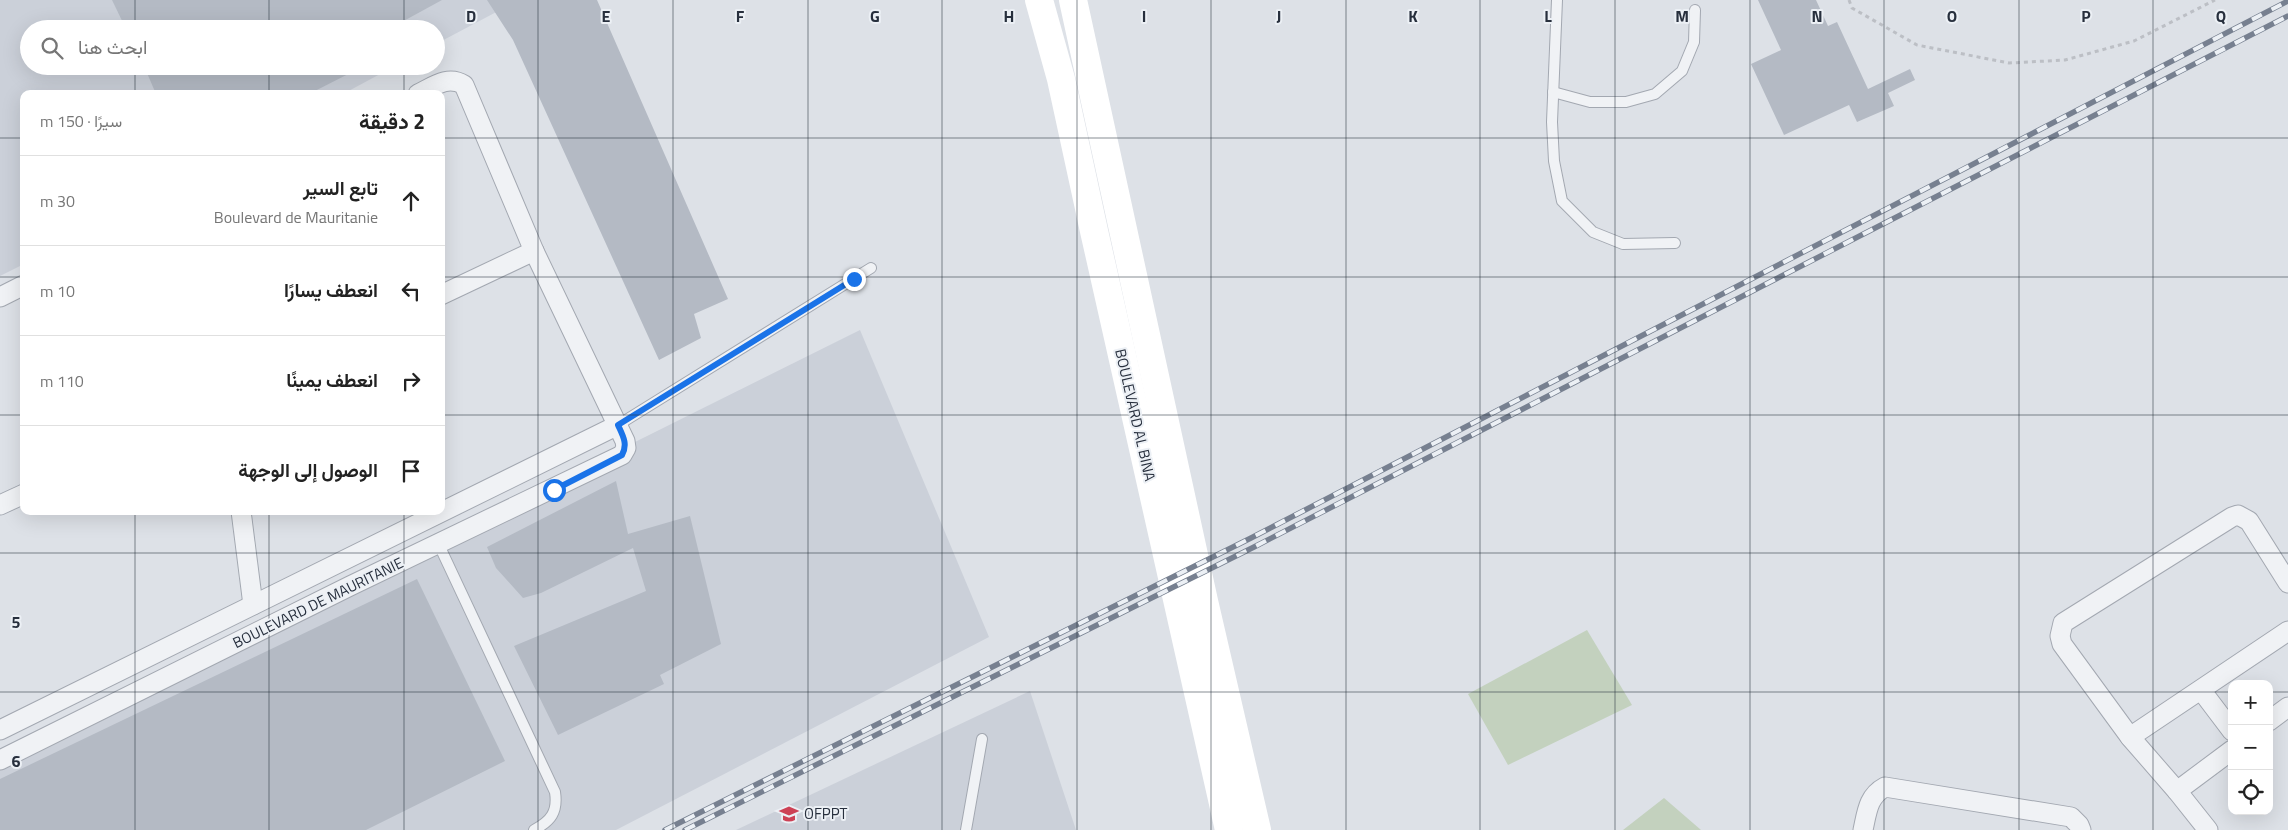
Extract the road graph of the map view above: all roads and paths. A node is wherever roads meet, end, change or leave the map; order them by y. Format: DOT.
graph roads {
  1 [pos="1039,0"];
  2 [pos="1073,0"];
  3 [pos="1557,0"];
  4 [pos="1849,0"];
  5 [pos="2215,0"];
  6 [pos="1695,10"];
  7 [pos="426,90"];
  8 [pos="1553,92"];
  9 [pos="1675,243"];
  10 [pos="534,251"];
  11 [pos="871,268"];
  12 [pos="20,287"];
  13 [pos="445,293"];
  14 [pos="0,297"];
  15 [pos="622,433"];
  16 [pos="20,496"];
  17 [pos="0,505"];
  18 [pos="242,515"];
  19 [pos="439,545"];
  20 [pos="2288,583"];
  21 [pos="253,605"];
  22 [pos="2288,631"];
  23 [pos="2201,690"];
  24 [pos="2288,707"];
  25 [pos="2273,718"];
  26 [pos="2228,725"];
  27 [pos="0,730"];
  28 [pos="2130,738"];
  29 [pos="982,739"];
  30 [pos="2228,753"];
  31 [pos="0,760"];
  32 [pos="2177,791"];
  33 [pos="534,830"];
  34 [pos="966,830"];
  35 [pos="1229,830"];
  36 [pos="1257,830"];
  37 [pos="1863,830"];
  38 [pos="2081,830"];
  39 [pos="2208,830"];
  1 -- 35 [label="main road, BOULEVARD AL BINA"];
  2 -- 36 [label="main road, BOULEVARD AL BINA"];
  3 -- 8 [label="lane"];
  4 -- 5 [label="path"];
  6 -- 8 [label="lane"];
  7 -- 10 [label="street"];
  8 -- 9 [label="lane"];
  10 -- 13 [label="street"];
  10 -- 15 [label="street"];
  11 -- 15 [label="lane"];
  12 -- 14 [label="street"];
  15 -- 19 [label="street, BOULEVARD DE MAURITANIE"];
  15 -- 21 [label="street, BOULEVARD DE MAURITANIE"];
  16 -- 17 [label="street"];
  18 -- 21 [label="street"];
  19 -- 31 [label="street, BOULEVARD DE MAURITANIE"];
  19 -- 33 [label="lane"];
  20 -- 28 [label="street"];
  21 -- 27 [label="street, BOULEVARD DE MAURITANIE"];
  22 -- 23 [label="street"];
  23 -- 26 [label="street"];
  23 -- 28 [label="street"];
  24 -- 25 [label="street"];
  28 -- 32 [label="street"];
  29 -- 34 [label="lane"];
  30 -- 32 [label="street"];
  32 -- 39 [label="street"];
  37 -- 38 [label="street"];
}
